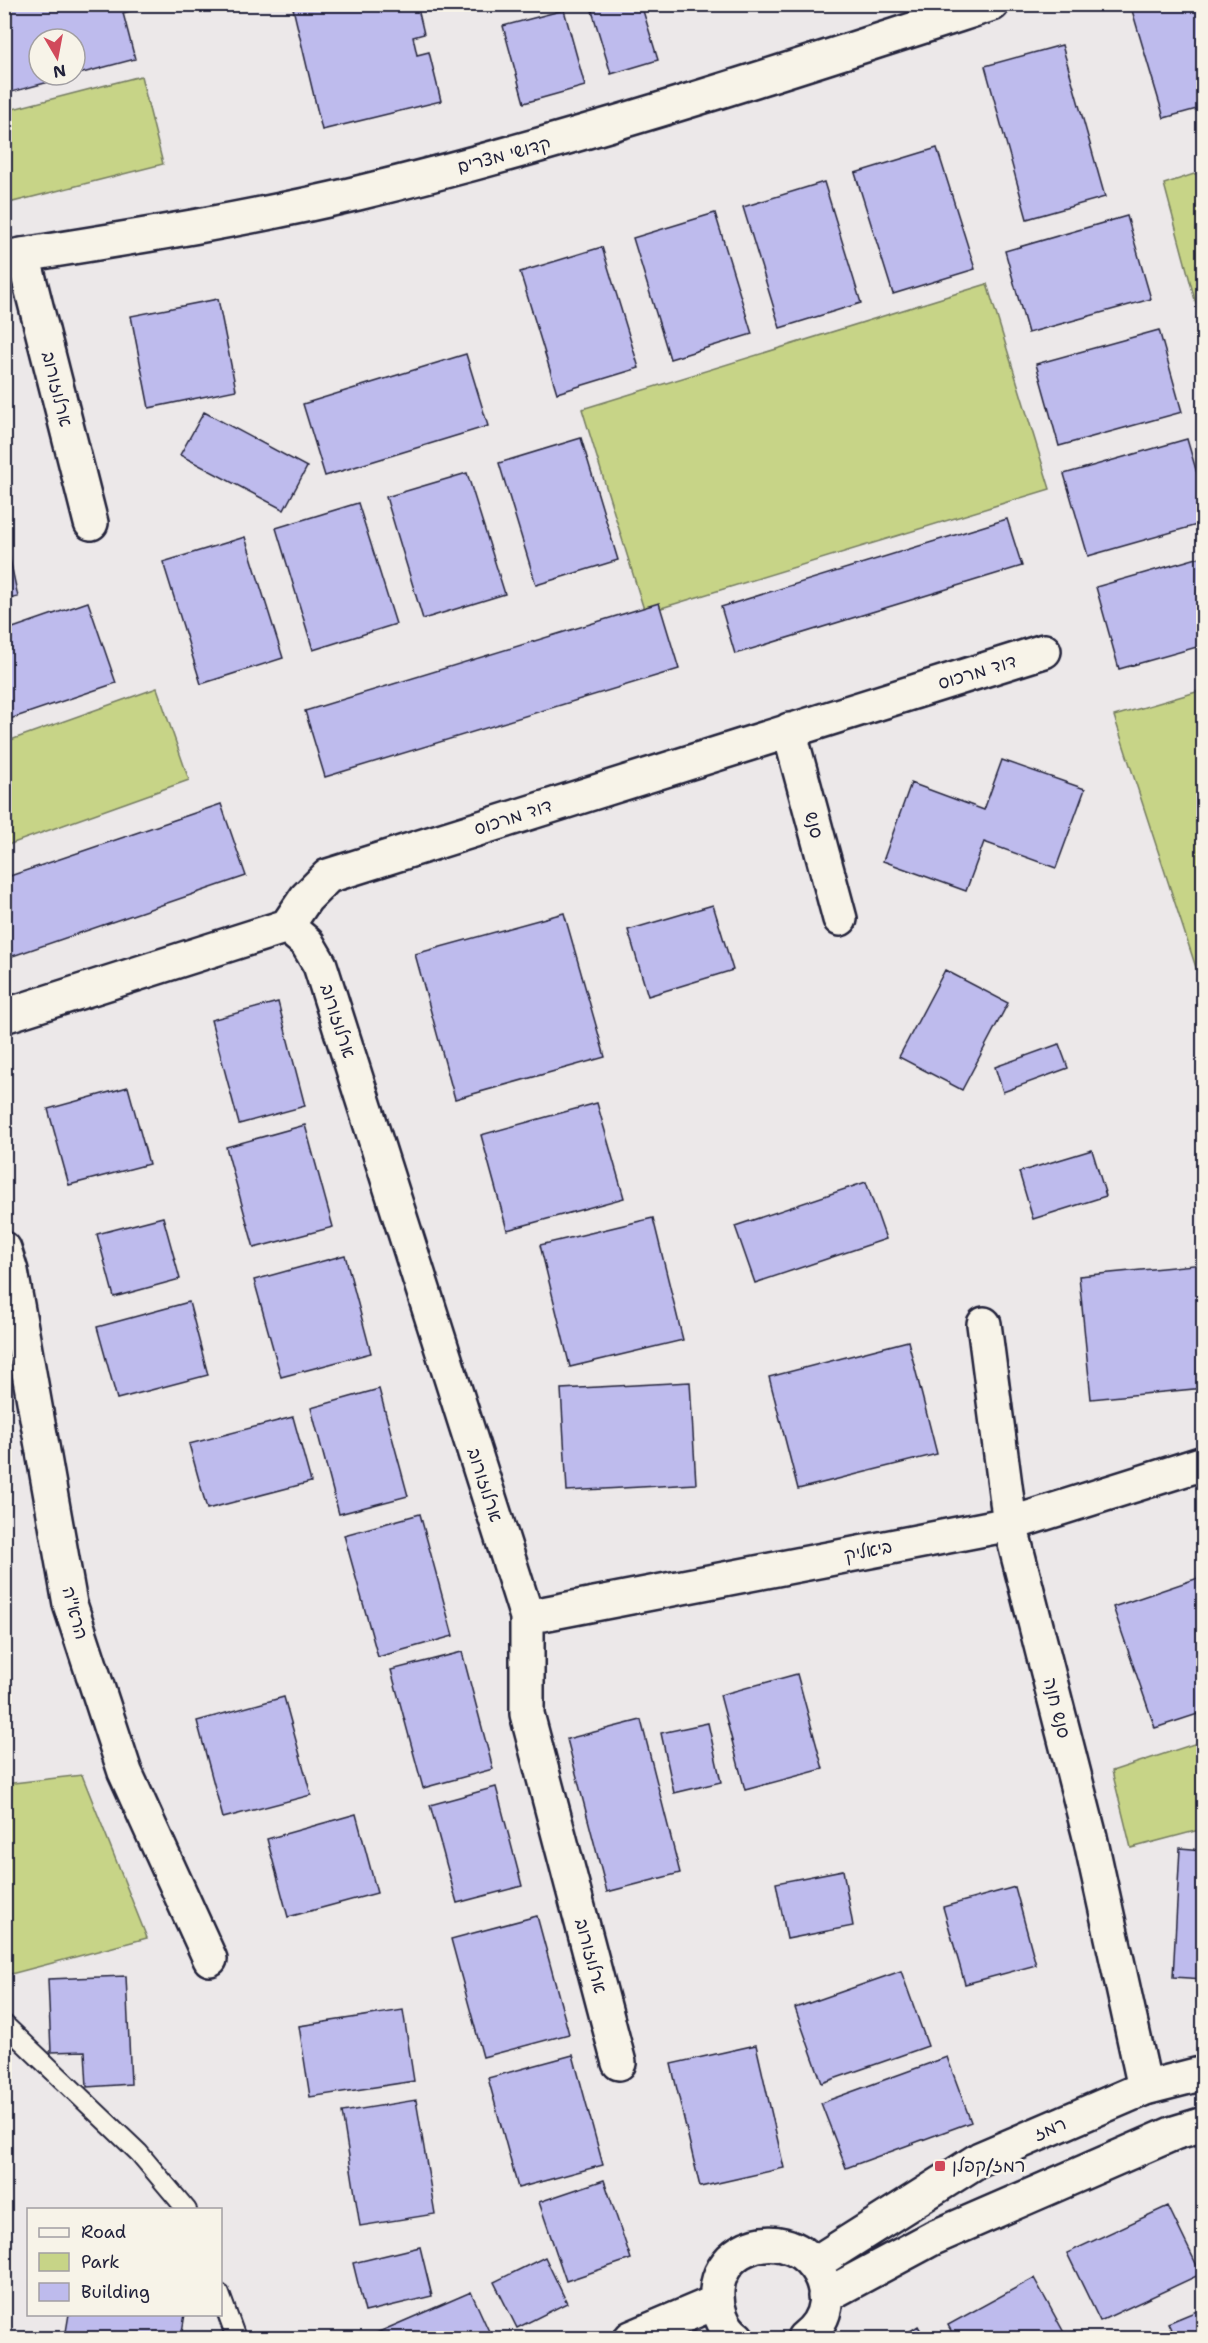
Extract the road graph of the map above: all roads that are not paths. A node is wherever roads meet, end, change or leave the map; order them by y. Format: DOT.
graph roads {
  1 [pos="992,4"];
  2 [pos="956,10"];
  3 [pos="14,256"];
  4 [pos="91,523"];
  5 [pos="1044,651"];
  6 [pos="789,730"];
  7 [pos="840,919"];
  8 [pos="287,926"];
  9 [pos="4,1016"];
  10 [pos="4,1249"];
  11 [pos="984,1324"];
  12 [pos="1203,1463"];
  13 [pos="1010,1524"];
  14 [pos="527,1617"];
  15 [pos="210,1959"];
  16 [pos="4,2024"];
  17 [pos="619,2063"];
  18 [pos="1203,2073"];
  19 [pos="1145,2088"];
  20 [pos="1203,2124"];
  21 [pos="185,2208"];
  22 [pos="814,2264"];
  23 [pos="825,2296"];
  24 [pos="222,2300"];
  25 [pos="716,2302"];
  26 [pos="236,2338"];
  27 [pos="631,2338"];
  28 [pos="737,2338"];
  29 [pos="804,2338"];
  1 -- 2 [label="street, קדושי מצרים"];
  2 -- 3 [label="street, קדושי מצרים"];
  3 -- 4 [label="street, ארלוזורוב"];
  5 -- 6 [label="street, דוד מרכוס"];
  6 -- 7 [label="street, סנש"];
  6 -- 8 [label="street, דוד מרכוס"];
  8 -- 9 [label="street"];
  8 -- 14 [label="street, ארלוזורוב"];
  10 -- 15 [label="street, הרא\"ה"];
  11 -- 13 [label="street, סנש חנה"];
  12 -- 13 [label="street, ביאליק"];
  13 -- 14 [label="street, ביאליק"];
  13 -- 19 [label="street, סנש חנה"];
  14 -- 17 [label="street, ארלוזורוב"];
  16 -- 21 [label="lane"];
  18 -- 19 [label="street, רמז"];
  19 -- 22 [label="street, רמז"];
  20 -- 23 [label="street"];
  22 -- 23 [label="street"];
  22 -- 25 [label="street"];
  23 -- 29 [label="street"];
  24 -- 26 [label="lane"];
  25 -- 27 [label="street"];
  25 -- 28 [label="street"];
}
